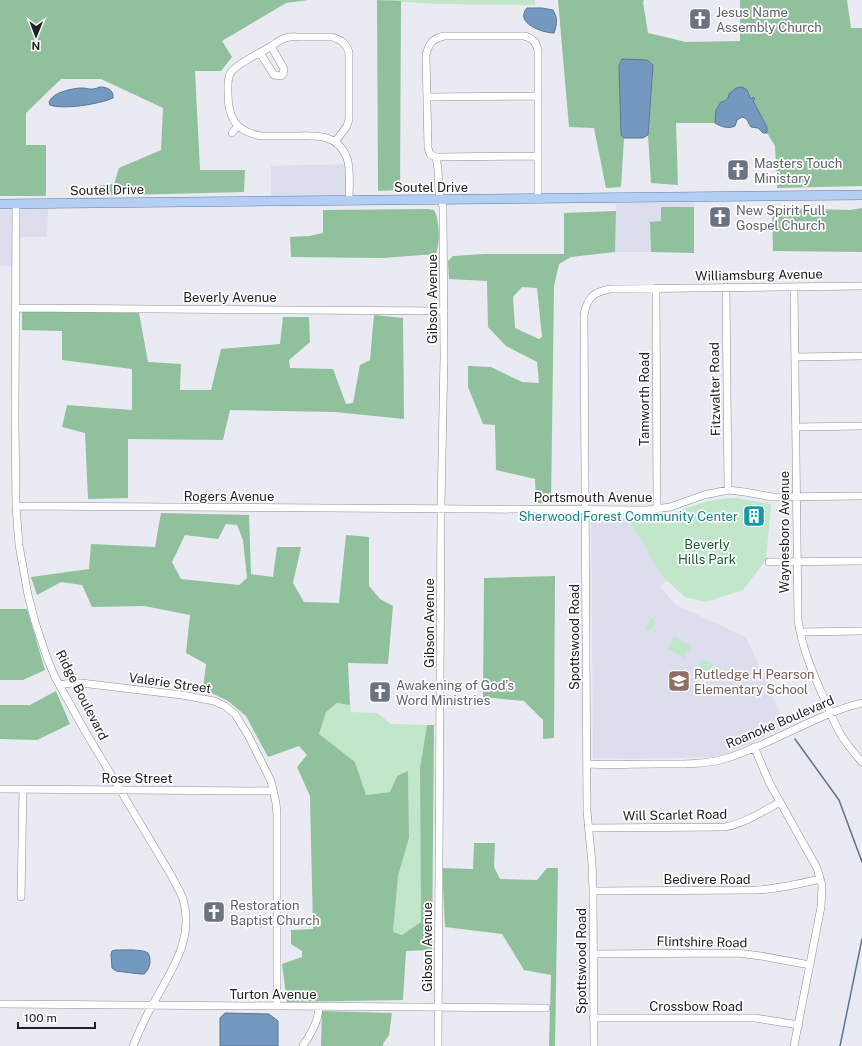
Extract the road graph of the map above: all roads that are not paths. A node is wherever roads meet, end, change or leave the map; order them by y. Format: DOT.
graph roads {
  1 [pos="271,46"];
  2 [pos="260,53"];
  3 [pos="538,96"];
  4 [pos="427,97"];
  5 [pos="238,126"];
  6 [pos="232,133"];
  7 [pos="335,142"];
  8 [pos="538,156"];
  9 [pos="436,157"];
  10 [pos="862,195"];
  11 [pos="538,199"];
  12 [pos="441,200"];
  13 [pos="349,201"];
  14 [pos="0,204"];
  15 [pos="16,204"];
  16 [pos="862,286"];
  17 [pos="726,287"];
  18 [pos="794,287"];
  19 [pos="656,288"];
  20 [pos="16,308"];
  21 [pos="444,311"];
  22 [pos="862,356"];
  23 [pos="795,357"];
  24 [pos="862,426"];
  25 [pos="796,427"];
  26 [pos="728,490"];
  27 [pos="862,496"];
  28 [pos="796,497"];
  29 [pos="16,506"];
  30 [pos="442,509"];
  31 [pos="657,509"];
  32 [pos="585,510"];
  33 [pos="862,561"];
  34 [pos="769,562"];
  35 [pos="797,562"];
  36 [pos="800,632"];
  37 [pos="862,632"];
  38 [pos="60,685"];
  39 [pos="862,703"];
  40 [pos="830,713"];
  41 [pos="754,747"];
  42 [pos="862,762"];
  43 [pos="587,764"];
  44 [pos="0,789"];
  45 [pos="23,789"];
  46 [pos="120,790"];
  47 [pos="273,791"];
  48 [pos="780,802"];
  49 [pos="588,828"];
  50 [pos="820,879"];
  51 [pos="593,891"];
  52 [pos="22,897"];
  53 [pos="593,954"];
  54 [pos="810,965"];
  55 [pos="0,1004"];
  56 [pos="153,1005"];
  57 [pos="277,1006"];
  58 [pos="319,1006"];
  59 [pos="438,1007"];
  60 [pos="546,1008"];
  61 [pos="593,1018"];
  62 [pos="798,1026"];
  63 [pos="134,1046"];
  64 [pos="303,1046"];
  65 [pos="438,1046"];
  66 [pos="594,1046"];
  67 [pos="794,1046"];
  1 -- 2 [label="street"];
  1 -- 2 [label="street"];
  1 -- 7 [label="street"];
  2 -- 5 [label="street"];
  3 -- 4 [label="street"];
  3 -- 4 [label="street"];
  3 -- 8 [label="street"];
  4 -- 9 [label="street"];
  5 -- 6 [label="street"];
  5 -- 7 [label="street"];
  7 -- 13 [label="street"];
  8 -- 9 [label="street"];
  8 -- 11 [label="street"];
  9 -- 12 [label="street, Gibson Avenue"];
  10 -- 11 [label="main road, Soutel Drive"];
  11 -- 12 [label="main road, Soutel Drive"];
  12 -- 13 [label="main road, Soutel Drive"];
  12 -- 21 [label="street, Gibson Avenue"];
  13 -- 15 [label="main road, Soutel Drive"];
  14 -- 15 [label="main road, Soutel Drive"];
  15 -- 20 [label="street, Ridge Boulevard"];
  16 -- 18 [label="street, Williamsburg Avenue"];
  17 -- 18 [label="street, Williamsburg Avenue"];
  17 -- 19 [label="street, Williamsburg Avenue"];
  17 -- 26 [label="street, Fitzwalter Road"];
  18 -- 23 [label="street, Waynesboro Avenue"];
  19 -- 31 [label="street, Tamworth Road"];
  19 -- 32 [label="street, Spottswood Road"];
  20 -- 21 [label="street, Beverly Avenue"];
  20 -- 29 [label="street, Ridge Boulevard"];
  21 -- 30 [label="street, Gibson Avenue"];
  22 -- 23 [label="street"];
  23 -- 25 [label="street, Waynesboro Avenue"];
  24 -- 25 [label="street"];
  25 -- 28 [label="street, Waynesboro Avenue"];
  26 -- 28 [label="street, Portsmouth Avenue"];
  26 -- 31 [label="street, Portsmouth Avenue"];
  27 -- 28 [label="street, Portsmouth Avenue"];
  28 -- 35 [label="street, Waynesboro Avenue"];
  29 -- 30 [label="street, Rogers Avenue"];
  29 -- 38 [label="street, Ridge Boulevard"];
  30 -- 32 [label="street, Portsmouth Avenue"];
  30 -- 59 [label="street, Gibson Avenue"];
  31 -- 32 [label="street, Portsmouth Avenue"];
  32 -- 43 [label="street, Spottswood Road"];
  33 -- 35 [label="street"];
  34 -- 35 [label="street"];
  35 -- 36 [label="street, Waynesboro Avenue"];
  36 -- 37 [label="street"];
  36 -- 40 [label="street, Waynesboro Avenue"];
  38 -- 46 [label="street, Ridge Boulevard"];
  38 -- 47 [label="street, Valerie Street"];
  39 -- 40 [label="street, Roanoke Boulevard"];
  40 -- 41 [label="street, Roanoke Boulevard"];
  40 -- 42 [label="street, Waynesboro Avenue"];
  41 -- 43 [label="street, Roanoke Boulevard"];
  41 -- 48 [label="street"];
  43 -- 49 [label="street, Spottswood Road"];
  44 -- 45 [label="street, Rose Street"];
  45 -- 46 [label="street, Rose Street"];
  45 -- 52 [label="street"];
  46 -- 47 [label="street, Rose Street"];
  46 -- 56 [label="street, Ridge Boulevard"];
  47 -- 57 [label="street, Valerie Street"];
  48 -- 49 [label="street, Will Scarlet Road"];
  48 -- 50 [label="street"];
  49 -- 51 [label="street, Spottswood Road"];
  50 -- 51 [label="street, Bedivere Road"];
  50 -- 54 [label="street"];
  51 -- 53 [label="street, Spottswood Road"];
  53 -- 54 [label="street, Flintshire Road"];
  53 -- 61 [label="street, Spottswood Road"];
  54 -- 62 [label="street"];
  55 -- 56 [label="street, Turton Avenue"];
  56 -- 57 [label="street, Turton Avenue"];
  56 -- 63 [label="street, Ridge Boulevard"];
  57 -- 58 [label="street, Turton Avenue"];
  58 -- 59 [label="street, Turton Avenue"];
  58 -- 64 [label="street"];
  59 -- 60 [label="street, Turton Avenue"];
  59 -- 65 [label="street, Gibson Avenue"];
  61 -- 62 [label="street, Crossbow Road"];
  61 -- 66 [label="street, Spottswood Road"];
  62 -- 67 [label="street"];
}
